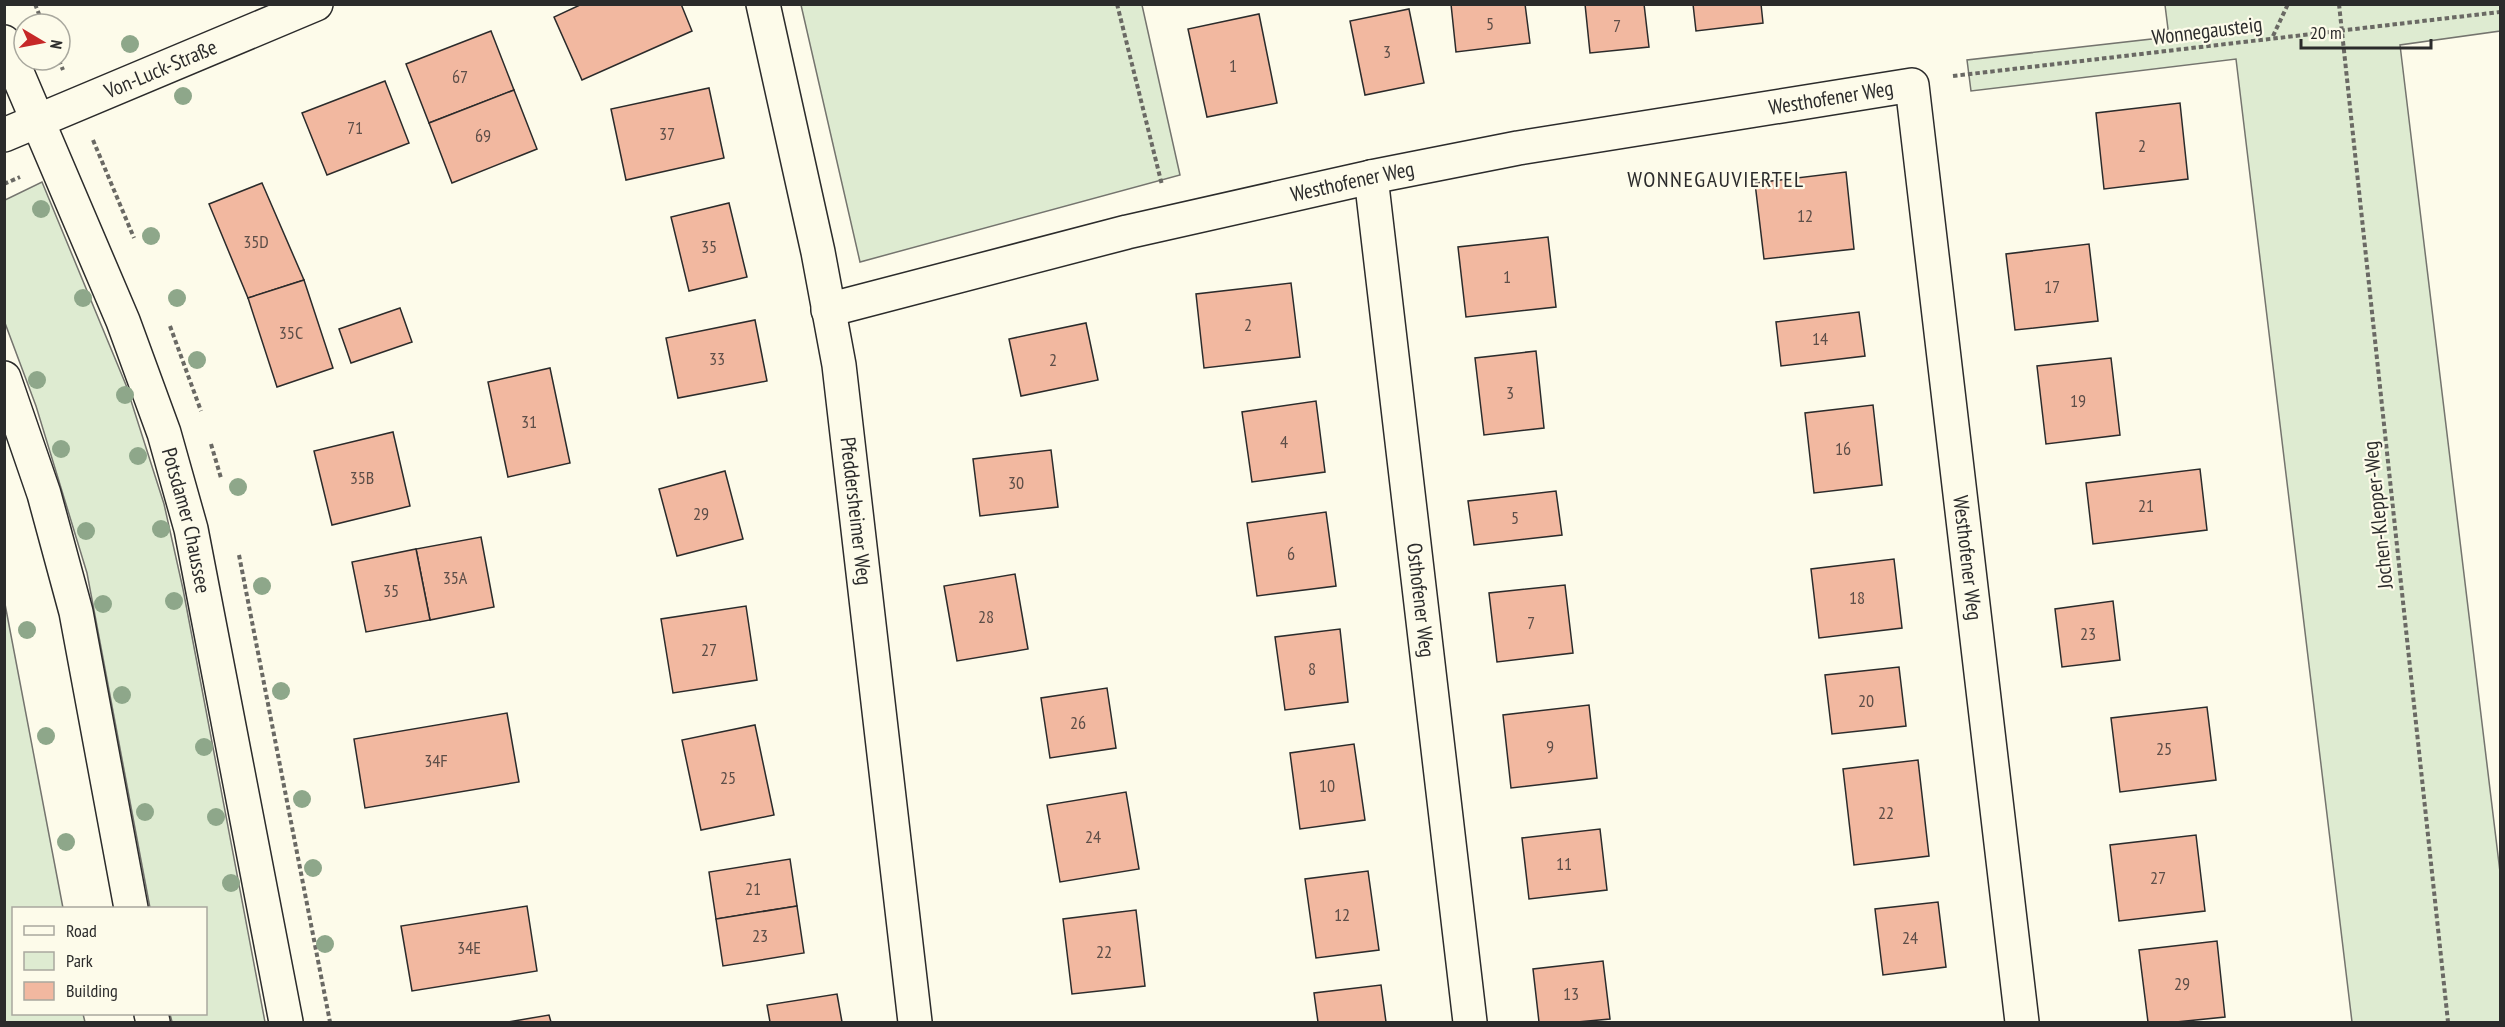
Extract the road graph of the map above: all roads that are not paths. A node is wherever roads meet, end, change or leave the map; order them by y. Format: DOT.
graph roads {
  1 [pos="316,4"];
  2 [pos="763,4"];
  3 [pos="4,42"];
  4 [pos="39,122"];
  5 [pos="4,135"];
  6 [pos="1371,177"];
  7 [pos="828,310"];
  8 [pos="4,378"];
  9 [pos="131,907"];
  10 [pos="286,1023"];
  11 [pos="915,1023"];
  12 [pos="1470,1023"];
  13 [pos="2022,1023"];
  1 -- 4 [label="street, Von-Luck-Straße"];
  2 -- 7 [label="street, Pfeddersheimer Weg"];
  3 -- 4 [label="street, Potsdamer Chaussee"];
  4 -- 5 [label="street, Von-Luck-Straße"];
  4 -- 10 [label="street, Potsdamer Chaussee"];
  6 -- 7 [label="street, Westhofener Weg"];
  6 -- 12 [label="street, Osthofener Weg"];
  6 -- 13 [label="street, Westhofener Weg"];
  7 -- 11 [label="street, Pfeddersheimer Weg"];
  8 -- 9 [label="street"];
}
